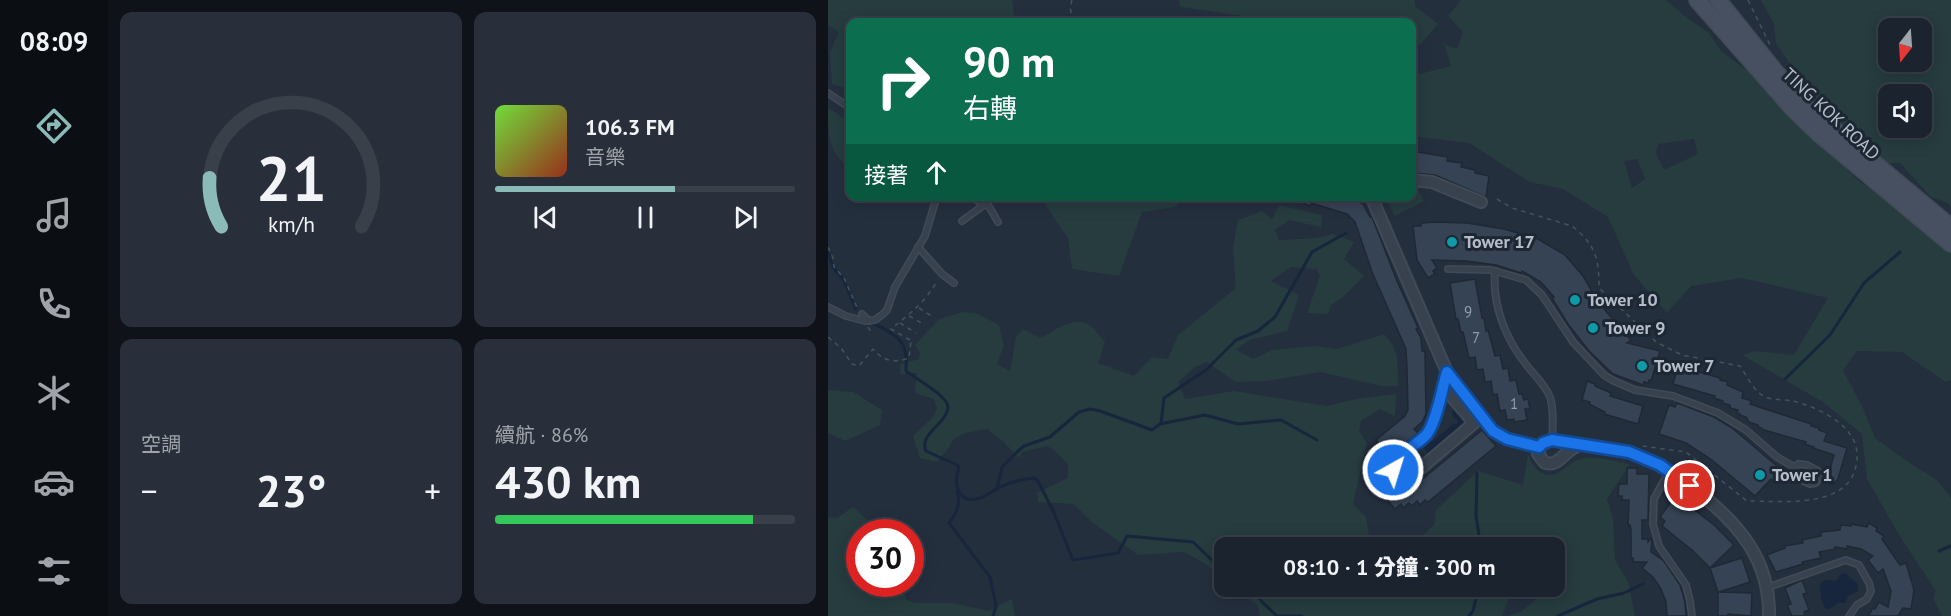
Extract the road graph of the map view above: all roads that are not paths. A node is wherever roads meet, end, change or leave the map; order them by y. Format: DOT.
graph roads {
  1 [pos="1697,0"];
  2 [pos="1718,0"];
  3 [pos="828,93"];
  4 [pos="846,105"];
  5 [pos="1416,180"];
  6 [pos="936,201"];
  7 [pos="978,201"];
  8 [pos="1373,201"];
  9 [pos="1481,202"];
  10 [pos="984,205"];
  11 [pos="962,221"];
  12 [pos="998,222"];
  13 [pos="1951,227"];
  14 [pos="1951,244"];
  15 [pos="918,247"];
  16 [pos="1448,269"];
  17 [pos="1495,271"];
  18 [pos="954,283"];
  19 [pos="828,307"];
  20 [pos="862,314"];
  21 [pos="869,321"];
  22 [pos="1447,372"];
  23 [pos="1443,386"];
  24 [pos="1552,440"];
  25 [pos="1580,445"];
  26 [pos="1539,447"];
  27 [pos="1794,467"];
  28 [pos="1669,471"];
  29 [pos="1766,588"];
  30 [pos="1692,616"];
  31 [pos="1769,616"];
  32 [pos="1849,616"];
  1 -- 14 [label="main road, TING KOK ROAD"];
  2 -- 13 [label="main road, TING KOK ROAD"];
  3 -- 4 [label="lane"];
  5 -- 9 [label="street"];
  6 -- 15 [label="lane"];
  7 -- 10 [label="lane"];
  8 -- 22 [label="street"];
  10 -- 11 [label="lane"];
  10 -- 12 [label="lane"];
  15 -- 18 [label="lane"];
  15 -- 21 [label="lane"];
  16 -- 17 [label="lane"];
  17 -- 24 [label="lane"];
  17 -- 27 [label="lane"];
  19 -- 21 [label="lane"];
  20 -- 21 [label="lane"];
  22 -- 23 [label="street"];
  22 -- 26 [label="street"];
  23 -- 23 [label="street"];
  24 -- 25 [label="street"];
  24 -- 26 [label="street"];
  25 -- 26 [label="street"];
  25 -- 28 [label="street"];
  27 -- 27 [label="lane"];
  28 -- 29 [label="street"];
  28 -- 30 [label="lane"];
  29 -- 31 [label="street"];
  29 -- 32 [label="lane"];
}
